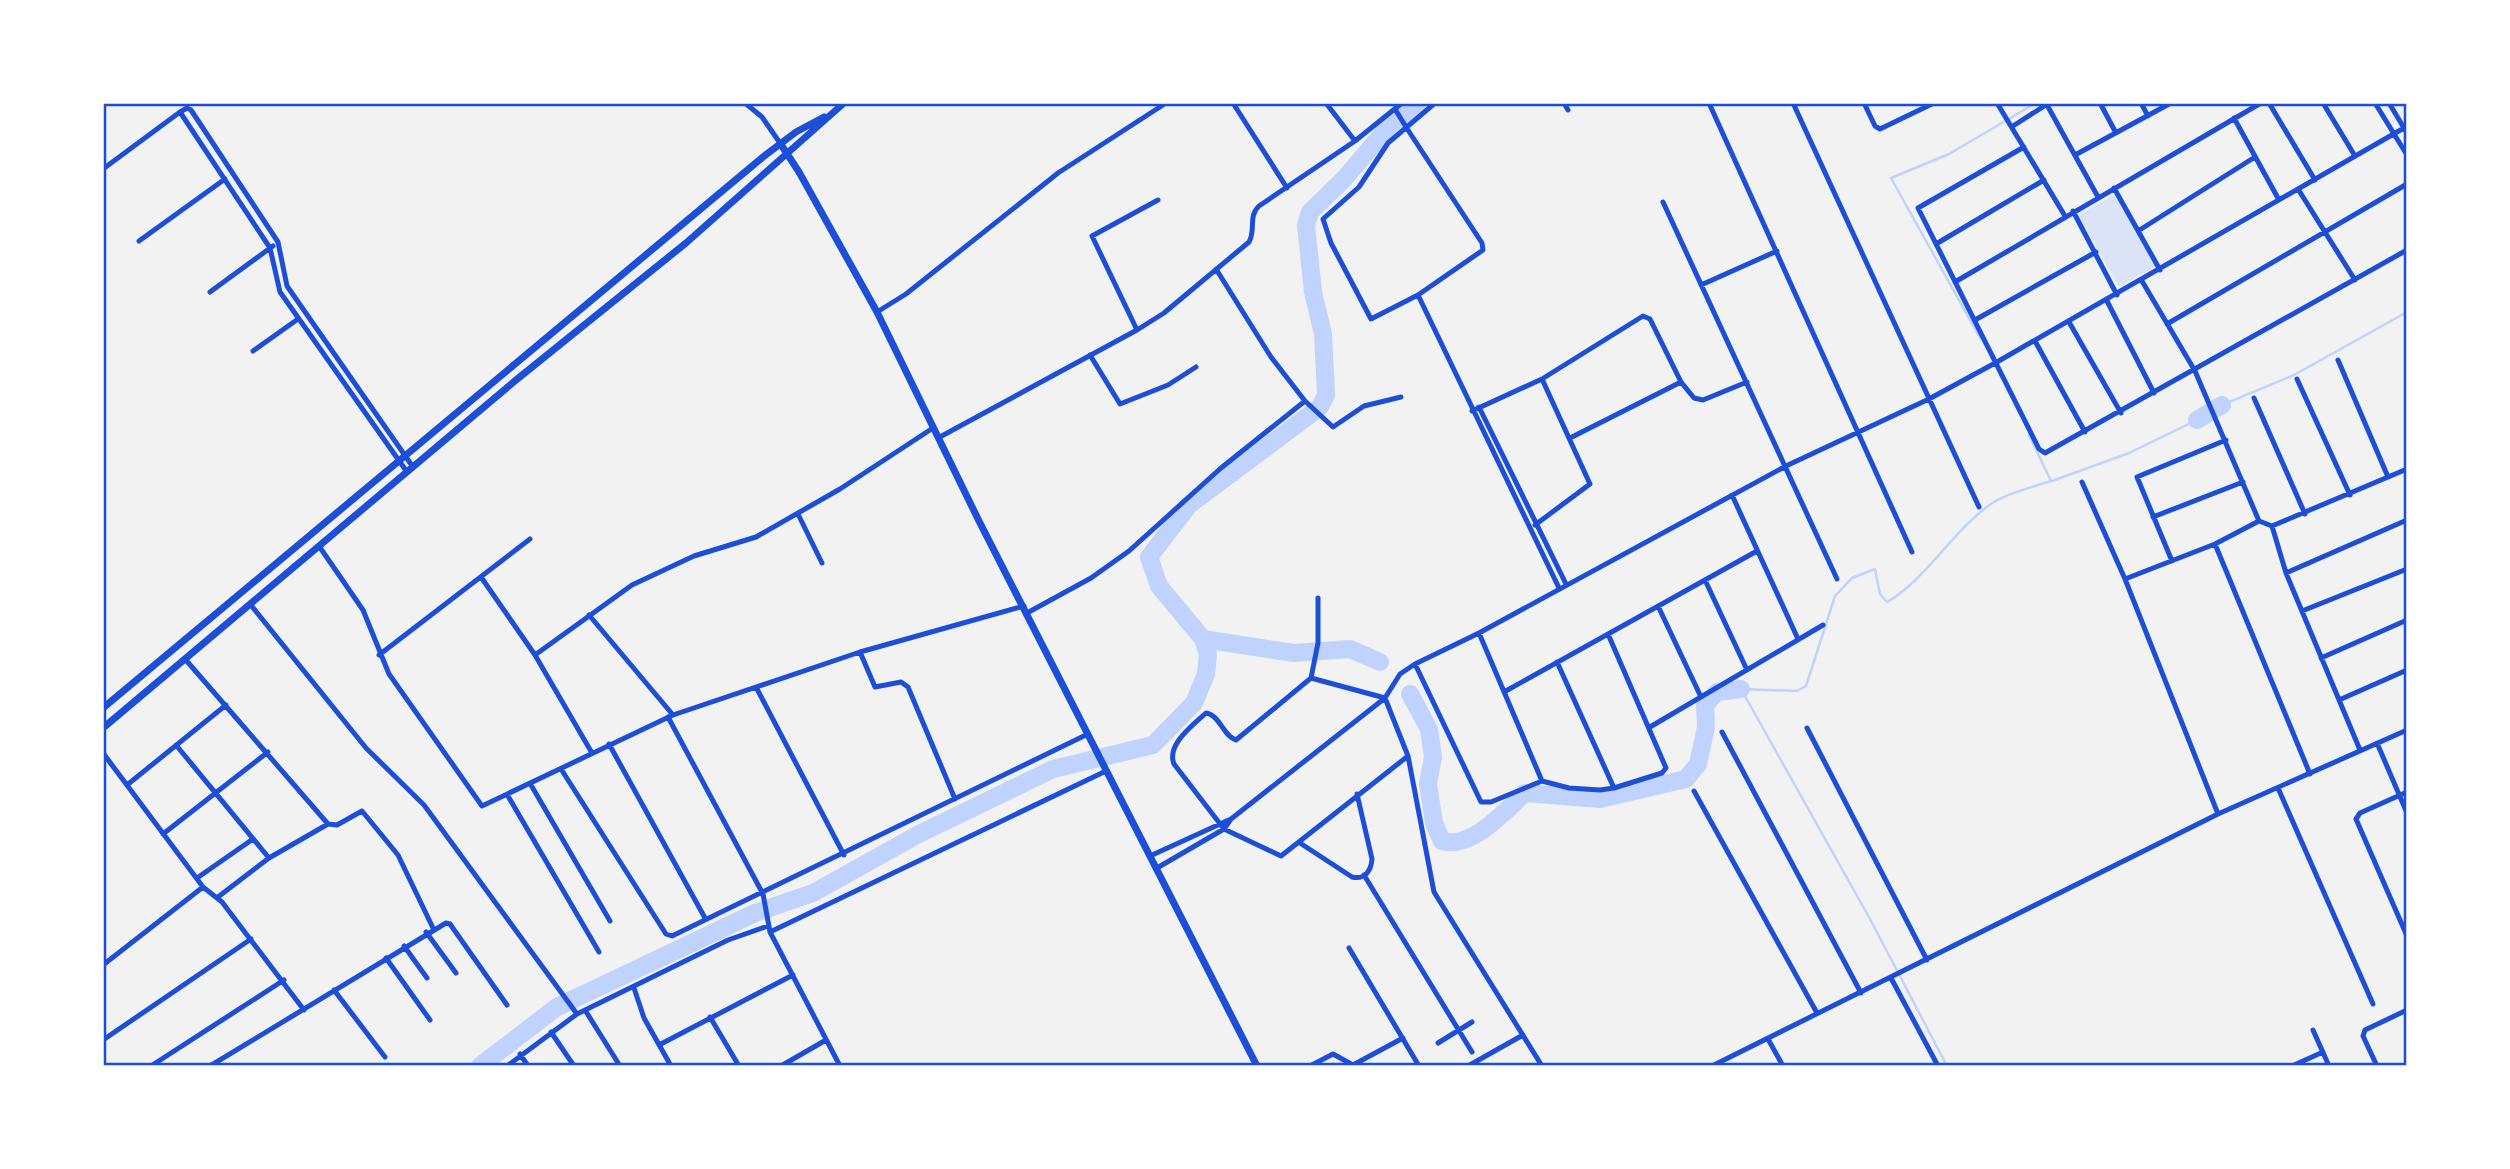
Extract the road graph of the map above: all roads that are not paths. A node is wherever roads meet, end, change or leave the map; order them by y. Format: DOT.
graph roads {
  1 [pos="745,103"];
  2 [pos="844,103"];
  3 [pos="1166,103"];
  4 [pos="1233,103"];
  5 [pos="1326,103"];
  6 [pos="1402,103"];
  7 [pos="1435,103"];
  8 [pos="1564,103"];
  9 [pos="1709,103"];
  10 [pos="1793,103"];
  11 [pos="1864,103"];
  12 [pos="1934,103"];
  13 [pos="1997,103"];
  14 [pos="2100,103"];
  15 [pos="2141,103"];
  16 [pos="2171,103"];
  17 [pos="2261,103"];
  18 [pos="2269,103"];
  19 [pos="2323,103"];
  20 [pos="2375,103"];
  21 [pos="2389,103"];
  22 [pos="2048,104"];
  23 [pos="1568,110"];
  24 [pos="834,111"];
  25 [pos="1396,111"];
  26 [pos="180,112"];
  27 [pos="2148,116"];
  28 [pos="2234,118"];
  29 [pos="1405,125"];
  30 [pos="2013,126"];
  31 [pos="2405,130"];
  32 [pos="2116,133"];
  33 [pos="2394,134"];
  34 [pos="1355,141"];
  35 [pos="780,143"];
  36 [pos="2024,147"];
  37 [pos="788,154"];
  38 [pos="2076,155"];
  39 [pos="2407,155"];
  40 [pos="2356,156"];
  41 [pos="2255,158"];
  42 [pos="103,169"];
  43 [pos="225,179"];
  44 [pos="2044,180"];
  45 [pos="2315,180"];
  46 [pos="2407,184"];
  47 [pos="1287,188"];
  48 [pos="2114,188"];
  49 [pos="2298,189"];
  50 [pos="2098,197"];
  51 [pos="1158,200"];
  52 [pos="2279,200"];
  53 [pos="1663,202"];
  54 [pos="2073,211"];
  55 [pos="2065,216"];
  56 [pos="2138,231"];
  57 [pos="2325,233"];
  58 [pos="139,241"];
  59 [pos="278,242"];
  60 [pos="1936,244"];
  61 [pos="270,248"];
  62 [pos="2407,250"];
  63 [pos="1777,251"];
  64 [pos="2096,252"];
  65 [pos="1216,269"];
  66 [pos="2160,270"];
  67 [pos="2355,280"];
  68 [pos="2142,281"];
  69 [pos="1955,282"];
  70 [pos="1701,285"];
  71 [pos="210,292"];
  72 [pos="1418,295"];
  73 [pos="2117,295"];
  74 [pos="2107,300"];
  75 [pos="877,312"];
  76 [pos="298,319"];
  77 [pos="1975,320"];
  78 [pos="2069,322"];
  79 [pos="2167,324"];
  80 [pos="1137,330"];
  81 [pos="2035,341"];
  82 [pos="253,351"];
  83 [pos="1090,355"];
  84 [pos="2338,360"];
  85 [pos="1994,364"];
  86 [pos="1196,367"];
  87 [pos="508,370"];
  88 [pos="2195,371"];
  89 [pos="1542,379"];
  90 [pos="2297,379"];
  91 [pos="516,380"];
  92 [pos="1681,382"];
  93 [pos="1747,382"];
  94 [pos="2154,393"];
  95 [pos="1401,397"];
  96 [pos="2254,398"];
  97 [pos="1929,399"];
  98 [pos="1306,403"];
  99 [pos="1479,408"];
  100 [pos="1472,411"];
  101 [pos="2121,413"];
  102 [pos="933,428"];
  103 [pos="1860,431"];
  104 [pos="2085,432"];
  105 [pos="1570,438"];
  106 [pos="938,439"];
  107 [pos="2226,440"];
  108 [pos="402,459"];
  109 [pos="1786,466"];
  110 [pos="2407,469"];
  111 [pos="410,470"];
  112 [pos="2388,477"];
  113 [pos="2082,482"];
  114 [pos="2243,482"];
  115 [pos="1732,495"];
  116 [pos="2350,495"];
  117 [pos="1979,508"];
  118 [pos="798,514"];
  119 [pos="2305,514"];
  120 [pos="2153,517"];
  121 [pos="2407,520"];
  122 [pos="2259,521"];
  123 [pos="1536,524"];
  124 [pos="2272,526"];
  125 [pos="1529,528"];
  126 [pos="530,539"];
  127 [pos="2215,544"];
  128 [pos="319,546"];
  129 [pos="1757,551"];
  130 [pos="1912,552"];
  131 [pos="2172,561"];
  132 [pos="822,563"];
  133 [pos="2407,569"];
  134 [pos="2286,573"];
  135 [pos="260,577"];
  136 [pos="481,578"];
  137 [pos="1837,579"];
  138 [pos="2125,579"];
  139 [pos="1705,580"];
  140 [pos="1566,584"];
  141 [pos="1559,588"];
  142 [pos="269,589"];
  143 [pos="1318,598"];
  144 [pos="250,604"];
  145 [pos="1658,606"];
  146 [pos="1025,609"];
  147 [pos="2302,611"];
  148 [pos="589,615"];
  149 [pos="2407,620"];
  150 [pos="1824,625"];
  151 [pos="1479,633"];
  152 [pos="1608,634"];
  153 [pos="1798,639"];
  154 [pos="860,652"];
  155 [pos="535,654"];
  156 [pos="379,655"];
  157 [pos="2321,658"];
  158 [pos="186,659"];
  159 [pos="1557,662"];
  160 [pos="1415,664"];
  161 [pos="1747,670"];
  162 [pos="2407,670"];
  163 [pos="1311,678"];
  164 [pos="756,687"];
  165 [pos="1504,692"];
  166 [pos="1701,697"];
  167 [pos="1385,698"];
  168 [pos="2339,700"];
  169 [pos="226,705"];
  170 [pos="103,708"];
  171 [pos="671,716"];
  172 [pos="1650,727"];
  173 [pos="103,728"];
  174 [pos="1807,728"];
  175 [pos="2407,730"];
  176 [pos="1722,732"];
  177 [pos="1089,735"];
  178 [pos="2376,743"];
  179 [pos="609,744"];
  180 [pos="176,745"];
  181 [pos="2360,750"];
  182 [pos="268,752"];
  183 [pos="103,753"];
  184 [pos="592,753"];
  185 [pos="1408,756"];
  186 [pos="1104,767"];
  187 [pos="561,769"];
  188 [pos="2310,774"];
  189 [pos="1542,781"];
  190 [pos="127,785"];
  191 [pos="531,785"];
  192 [pos="1614,788"];
  193 [pos="2278,788"];
  194 [pos="1694,791"];
  195 [pos="2407,792"];
  196 [pos="216,793"];
  197 [pos="1357,794"];
  198 [pos="508,796"];
  199 [pos="2398,796"];
  200 [pos="955,799"];
  201 [pos="2407,813"];
  202 [pos="2218,814"];
  203 [pos="1231,819"];
  204 [pos="1218,823"];
  205 [pos="328,824"];
  206 [pos="1224,829"];
  207 [pos="163,834"];
  208 [pos="253,839"];
  209 [pos="1300,844"];
  210 [pos="844,855"];
  211 [pos="1150,856"];
  212 [pos="269,858"];
  213 [pos="1157,868"];
  214 [pos="1364,875"];
  215 [pos="197,878"];
  216 [pos="203,887"];
  217 [pos="763,894"];
  218 [pos="218,897"];
  219 [pos="705,918"];
  220 [pos="610,921"];
  221 [pos="433,928"];
  222 [pos="769,929"];
  223 [pos="426,932"];
  224 [pos="2407,936"];
  225 [pos="251,939"];
  226 [pos="404,946"];
  227 [pos="1349,948"];
  228 [pos="599,951"];
  229 [pos="386,958"];
  230 [pos="1927,960"];
  231 [pos="103,965"];
  232 [pos="456,973"];
  233 [pos="793,975"];
  234 [pos="1893,977"];
  235 [pos="427,978"];
  236 [pos="284,980"];
  237 [pos="634,988"];
  238 [pos="334,990"];
  239 [pos="1861,993"];
  240 [pos="2373,1004"];
  241 [pos="507,1005"];
  242 [pos="304,1010"];
  243 [pos="585,1010"];
  244 [pos="2407,1010"];
  245 [pos="577,1013"];
  246 [pos="1816,1013"];
  247 [pos="710,1017"];
  248 [pos="430,1020"];
  249 [pos="1472,1022"];
  250 [pos="1458,1030"];
  251 [pos="2313,1030"];
  252 [pos="551,1032"];
  253 [pos="1522,1035"];
  254 [pos="1403,1038"];
  255 [pos="1768,1039"];
  256 [pos="103,1040"];
  257 [pos="826,1040"];
  258 [pos="1438,1043"];
  259 [pos="659,1045"];
  260 [pos="1472,1052"];
  261 [pos="2323,1052"];
  262 [pos="520,1054"];
  263 [pos="385,1057"];
  264 [pos="151,1066"];
  265 [pos="209,1066"];
  266 [pos="508,1066"];
  267 [pos="528,1066"];
  268 [pos="574,1066"];
  269 [pos="620,1066"];
  270 [pos="671,1066"];
  271 [pos="739,1066"];
  272 [pos="781,1066"];
  273 [pos="840,1066"];
  274 [pos="1257,1066"];
  275 [pos="1310,1066"];
  276 [pos="1419,1066"];
  277 [pos="1468,1066"];
  278 [pos="1542,1066"];
  279 [pos="1712,1066"];
  280 [pos="1783,1066"];
  281 [pos="1938,1066"];
  282 [pos="2292,1066"];
  283 [pos="2329,1066"];
  284 [pos="2377,1066"];
  1 -- 35 [label="street"];
  2 -- 24 [label="main road"];
  3 -- 75 [label="street"];
  4 -- 47 [label="street"];
  5 -- 34 [label="street"];
  6 -- 25 [label="street"];
  7 -- 29 [label="street"];
  8 -- 23 [label="street"];
  9 -- 63 [label="street"];
  10 -- 97 [label="street"];
  11 -- 12 [label="street"];
  13 -- 30 [label="street"];
  14 -- 32 [label="street"];
  15 -- 27 [label="street"];
  16 -- 27 [label="street"];
  17 -- 28 [label="street"];
  18 -- 45 [label="street"];
  19 -- 40 [label="street"];
  20 -- 33 [label="street"];
  21 -- 31 [label="street"];
  22 -- 30 [label="street"];
  22 -- 38 [label="street"];
  24 -- 35 [label="main road"];
  24 -- 37 [label="main road"];
  25 -- 29 [label="street"];
  25 -- 34 [label="street"];
  26 -- 42 [label="street"];
  26 -- 43 [label="street"];
  26 -- 59 [label="street"];
  27 -- 32 [label="street"];
  28 -- 41 [label="street"];
  28 -- 48 [label="street"];
  29 -- 72 [label="street"];
  29 -- 72 [label="street"];
  30 -- 36 [label="street"];
  31 -- 33 [label="street"];
  32 -- 38 [label="street"];
  33 -- 39 [label="street"];
  33 -- 40 [label="street"];
  34 -- 47 [label="street"];
  35 -- 37 [label="main road"];
  35 -- 87 [label="main road"];
  36 -- 44 [label="street"];
  36 -- 60 [label="street"];
  37 -- 75 [label="main road"];
  37 -- 91 [label="main road"];
  38 -- 50 [label="street"];
  40 -- 45 [label="street"];
  41 -- 52 [label="street"];
  41 -- 56 [label="street"];
  43 -- 58 [label="street"];
  43 -- 61 [label="street"];
  44 -- 55 [label="street"];
  44 -- 60 [label="street"];
  45 -- 49 [label="street"];
  46 -- 57 [label="street"];
  47 -- 65 [label="street"];
  48 -- 50 [label="street"];
  48 -- 56 [label="street"];
  49 -- 52 [label="street"];
  49 -- 57 [label="street"];
  50 -- 54 [label="street"];
  51 -- 80 [label="street"];
  52 -- 66 [label="street"];
  53 -- 70 [label="street"];
  54 -- 55 [label="street"];
  54 -- 64 [label="street"];
  55 -- 69 [label="street"];
  56 -- 66 [label="street"];
  57 -- 67 [label="street"];
  57 -- 79 [label="street"];
  59 -- 61 [label="street"];
  59 -- 108 [label="street"];
  60 -- 69 [label="street"];
  61 -- 71 [label="street"];
  61 -- 76 [label="street"];
  62 -- 67 [label="street"];
  63 -- 70 [label="street"];
  63 -- 103 [label="street"];
  64 -- 73 [label="street"];
  64 -- 77 [label="street"];
  65 -- 80 [label="street"];
  65 -- 98 [label="street"];
  66 -- 68 [label="street"];
  67 -- 88 [label="street"];
  68 -- 73 [label="street"];
  68 -- 79 [label="street"];
  69 -- 77 [label="street"];
  70 -- 93 [label="street"];
  72 -- 100 [label="street"];
  73 -- 74 [label="street"];
  74 -- 78 [label="street"];
  74 -- 94 [label="street"];
  75 -- 102 [label="main road"];
  76 -- 82 [label="street"];
  76 -- 108 [label="street"];
  77 -- 85 [label="street"];
  78 -- 81 [label="street"];
  78 -- 101 [label="street"];
  79 -- 88 [label="street"];
  80 -- 83 [label="street"];
  81 -- 85 [label="street"];
  81 -- 104 [label="street"];
  83 -- 86 [label="street"];
  83 -- 106 [label="street"];
  84 -- 112 [label="street"];
  85 -- 97 [label="street"];
  85 -- 104 [label="street"];
  87 -- 91 [label="main road"];
  87 -- 108 [label="main road"];
  88 -- 94 [label="street"];
  88 -- 107 [label="street"];
  89 -- 92 [label="street"];
  89 -- 99 [label="street"];
  89 -- 105 [label="street"];
  90 -- 116 [label="street"];
  91 -- 111 [label="main road"];
  92 -- 93 [label="street"];
  92 -- 105 [label="street"];
  93 -- 109 [label="street"];
  94 -- 101 [label="street"];
  95 -- 98 [label="street"];
  96 -- 119 [label="street"];
  97 -- 103 [label="street"];
  97 -- 117 [label="street"];
  98 -- 146 [label="street"];
  99 -- 100 [label="street"];
  99 -- 123 [label="street"];
  100 -- 125 [label="street"];
  101 -- 104 [label="street"];
  102 -- 106 [label="main road"];
  102 -- 118 [label="street"];
  103 -- 109 [label="street"];
  103 -- 130 [label="street"];
  105 -- 123 [label="street"];
  106 -- 146 [label="main road"];
  107 -- 114 [label="street"];
  107 -- 120 [label="street"];
  108 -- 111 [label="street"];
  108 -- 135 [label="main road"];
  109 -- 115 [label="street"];
  109 -- 137 [label="street"];
  110 -- 112 [label="street"];
  111 -- 128 [label="main road"];
  112 -- 116 [label="street"];
  113 -- 138 [label="street"];
  114 -- 120 [label="street"];
  114 -- 122 [label="street"];
  115 -- 129 [label="street"];
  115 -- 140 [label="street"];
  116 -- 119 [label="street"];
  118 -- 132 [label="street"];
  118 -- 148 [label="street"];
  119 -- 124 [label="street"];
  120 -- 131 [label="street"];
  121 -- 134 [label="street"];
  122 -- 124 [label="street"];
  122 -- 127 [label="street"];
  123 -- 125 [label="street"];
  123 -- 140 [label="street"];
  124 -- 134 [label="street"];
  125 -- 141 [label="street"];
  126 -- 136 [label="street"];
  127 -- 131 [label="street"];
  127 -- 188 [label="street"];
  128 -- 142 [label="main road"];
  128 -- 156 [label="street"];
  129 -- 139 [label="street"];
  129 -- 153 [label="street"];
  131 -- 138 [label="street"];
  133 -- 147 [label="street"];
  134 -- 147 [label="street"];
  135 -- 142 [label="main road"];
  135 -- 170 [label="main road"];
  136 -- 155 [label="street"];
  136 -- 156 [label="street"];
  138 -- 202 [label="street"];
  139 -- 145 [label="street"];
  139 -- 161 [label="street"];
  140 -- 141 [label="street"];
  141 -- 151 [label="street"];
  142 -- 144 [label="main road"];
  143 -- 163 [label="street"];
  144 -- 158 [label="main road"];
  144 -- 245 [label="street"];
  145 -- 152 [label="street"];
  145 -- 166 [label="street"];
  146 -- 154 [label="street"];
  146 -- 177 [label="main road"];
  147 -- 157 [label="street"];
  148 -- 155 [label="street"];
  148 -- 171 [label="street"];
  149 -- 157 [label="street"];
  150 -- 153 [label="street"];
  151 -- 160 [label="street"];
  151 -- 165 [label="street"];
  152 -- 159 [label="street"];
  152 -- 172 [label="street"];
  153 -- 161 [label="street"];
  154 -- 164 [label="street"];
  154 -- 200 [label="street"];
  155 -- 184 [label="street"];
  156 -- 198 [label="street"];
  157 -- 168 [label="street"];
  158 -- 169 [label="street"];
  158 -- 173 [label="main road"];
  159 -- 165 [label="street"];
  159 -- 192 [label="street"];
  160 -- 167 [label="street"];
  160 -- 189 [label="street"];
  161 -- 166 [label="street"];
  162 -- 168 [label="street"];
  163 -- 167 [label="street"];
  163 -- 204 [label="street"];
  164 -- 171 [label="street"];
  164 -- 210 [label="street"];
  165 -- 189 [label="street"];
  166 -- 172 [label="street"];
  167 -- 185 [label="street"];
  167 -- 203 [label="street"];
  168 -- 181 [label="street"];
  169 -- 180 [label="street"];
  169 -- 182 [label="street"];
  171 -- 179 [label="street"];
  171 -- 217 [label="street"];
  172 -- 192 [label="street"];
  174 -- 230 [label="street"];
  175 -- 178 [label="street"];
  176 -- 239 [label="street"];
  177 -- 186 [label="main road"];
  177 -- 200 [label="street"];
  178 -- 181 [label="street"];
  178 -- 199 [label="street"];
  179 -- 184 [label="street"];
  179 -- 219 [label="street"];
  180 -- 190 [label="street"];
  180 -- 196 [label="street"];
  181 -- 188 [label="street"];
  182 -- 196 [label="street"];
  182 -- 205 [label="street"];
  183 -- 190 [label="street"];
  184 -- 187 [label="street"];
  185 -- 197 [label="street"];
  185 -- 253 [label="street"];
  186 -- 211 [label="main road"];
  186 -- 222 [label="street"];
  187 -- 191 [label="street"];
  187 -- 219 [label="street"];
  188 -- 193 [label="street"];
  189 -- 192 [label="street"];
  190 -- 207 [label="street"];
  191 -- 198 [label="street"];
  191 -- 220 [label="street"];
  193 -- 202 [label="street"];
  193 -- 240 [label="street"];
  194 -- 246 [label="street"];
  195 -- 199 [label="street"];
  196 -- 207 [label="street"];
  196 -- 208 [label="street"];
  197 -- 209 [label="street"];
  197 -- 214 [label="street"];
  198 -- 228 [label="street"];
  199 -- 201 [label="street"];
  199 -- 224 [label="street"];
  200 -- 210 [label="street"];
  202 -- 230 [label="street"];
  203 -- 204 [label="street"];
  203 -- 206 [label="street"];
  204 -- 206 [label="street"];
  204 -- 211 [label="street"];
  205 -- 212 [label="street"];
  205 -- 221 [label="street"];
  206 -- 209 [label="street"];
  206 -- 213 [label="street"];
  207 -- 215 [label="street"];
  208 -- 212 [label="street"];
  208 -- 215 [label="street"];
  209 -- 214 [label="street"];
  210 -- 217 [label="street"];
  211 -- 213 [label="main road"];
  212 -- 218 [label="street"];
  213 -- 274 [label="main road"];
  214 -- 250 [label="street"];
  215 -- 216 [label="street"];
  216 -- 218 [label="street"];
  216 -- 231 [label="street"];
  217 -- 219 [label="street"];
  217 -- 222 [label="street"];
  218 -- 225 [label="street"];
  221 -- 223 [label="street"];
  221 -- 241 [label="street"];
  222 -- 233 [label="street"];
  222 -- 237 [label="street"];
  223 -- 226 [label="street"];
  223 -- 232 [label="street"];
  225 -- 236 [label="street"];
  225 -- 256 [label="street"];
  226 -- 229 [label="street"];
  226 -- 235 [label="street"];
  227 -- 254 [label="street"];
  229 -- 238 [label="street"];
  229 -- 248 [label="street"];
  230 -- 234 [label="street"];
  233 -- 247 [label="street"];
  233 -- 257 [label="street"];
  234 -- 239 [label="street"];
  234 -- 281 [label="street"];
  236 -- 242 [label="street"];
  236 -- 264 [label="street"];
  237 -- 243 [label="street"];
  237 -- 259 [label="street"];
  238 -- 242 [label="street"];
  238 -- 263 [label="street"];
  239 -- 246 [label="street"];
  242 -- 265 [label="street"];
  243 -- 245 [label="street"];
  243 -- 269 [label="street"];
  244 -- 284 [label="street"];
  245 -- 252 [label="street"];
  246 -- 255 [label="street"];
  247 -- 259 [label="street"];
  247 -- 271 [label="street"];
  249 -- 250 [label="street"];
  250 -- 258 [label="street"];
  250 -- 260 [label="street"];
  251 -- 261 [label="street"];
  252 -- 262 [label="street"];
  252 -- 268 [label="street"];
  253 -- 277 [label="street"];
  253 -- 278 [label="street"];
  254 -- 275 [label="street"];
  254 -- 276 [label="street"];
  255 -- 279 [label="street"];
  255 -- 280 [label="street"];
  257 -- 272 [label="street"];
  257 -- 273 [label="street"];
  259 -- 270 [label="street"];
  261 -- 282 [label="street"];
  261 -- 283 [label="street"];
  262 -- 266 [label="street"];
  262 -- 267 [label="street"];
}
